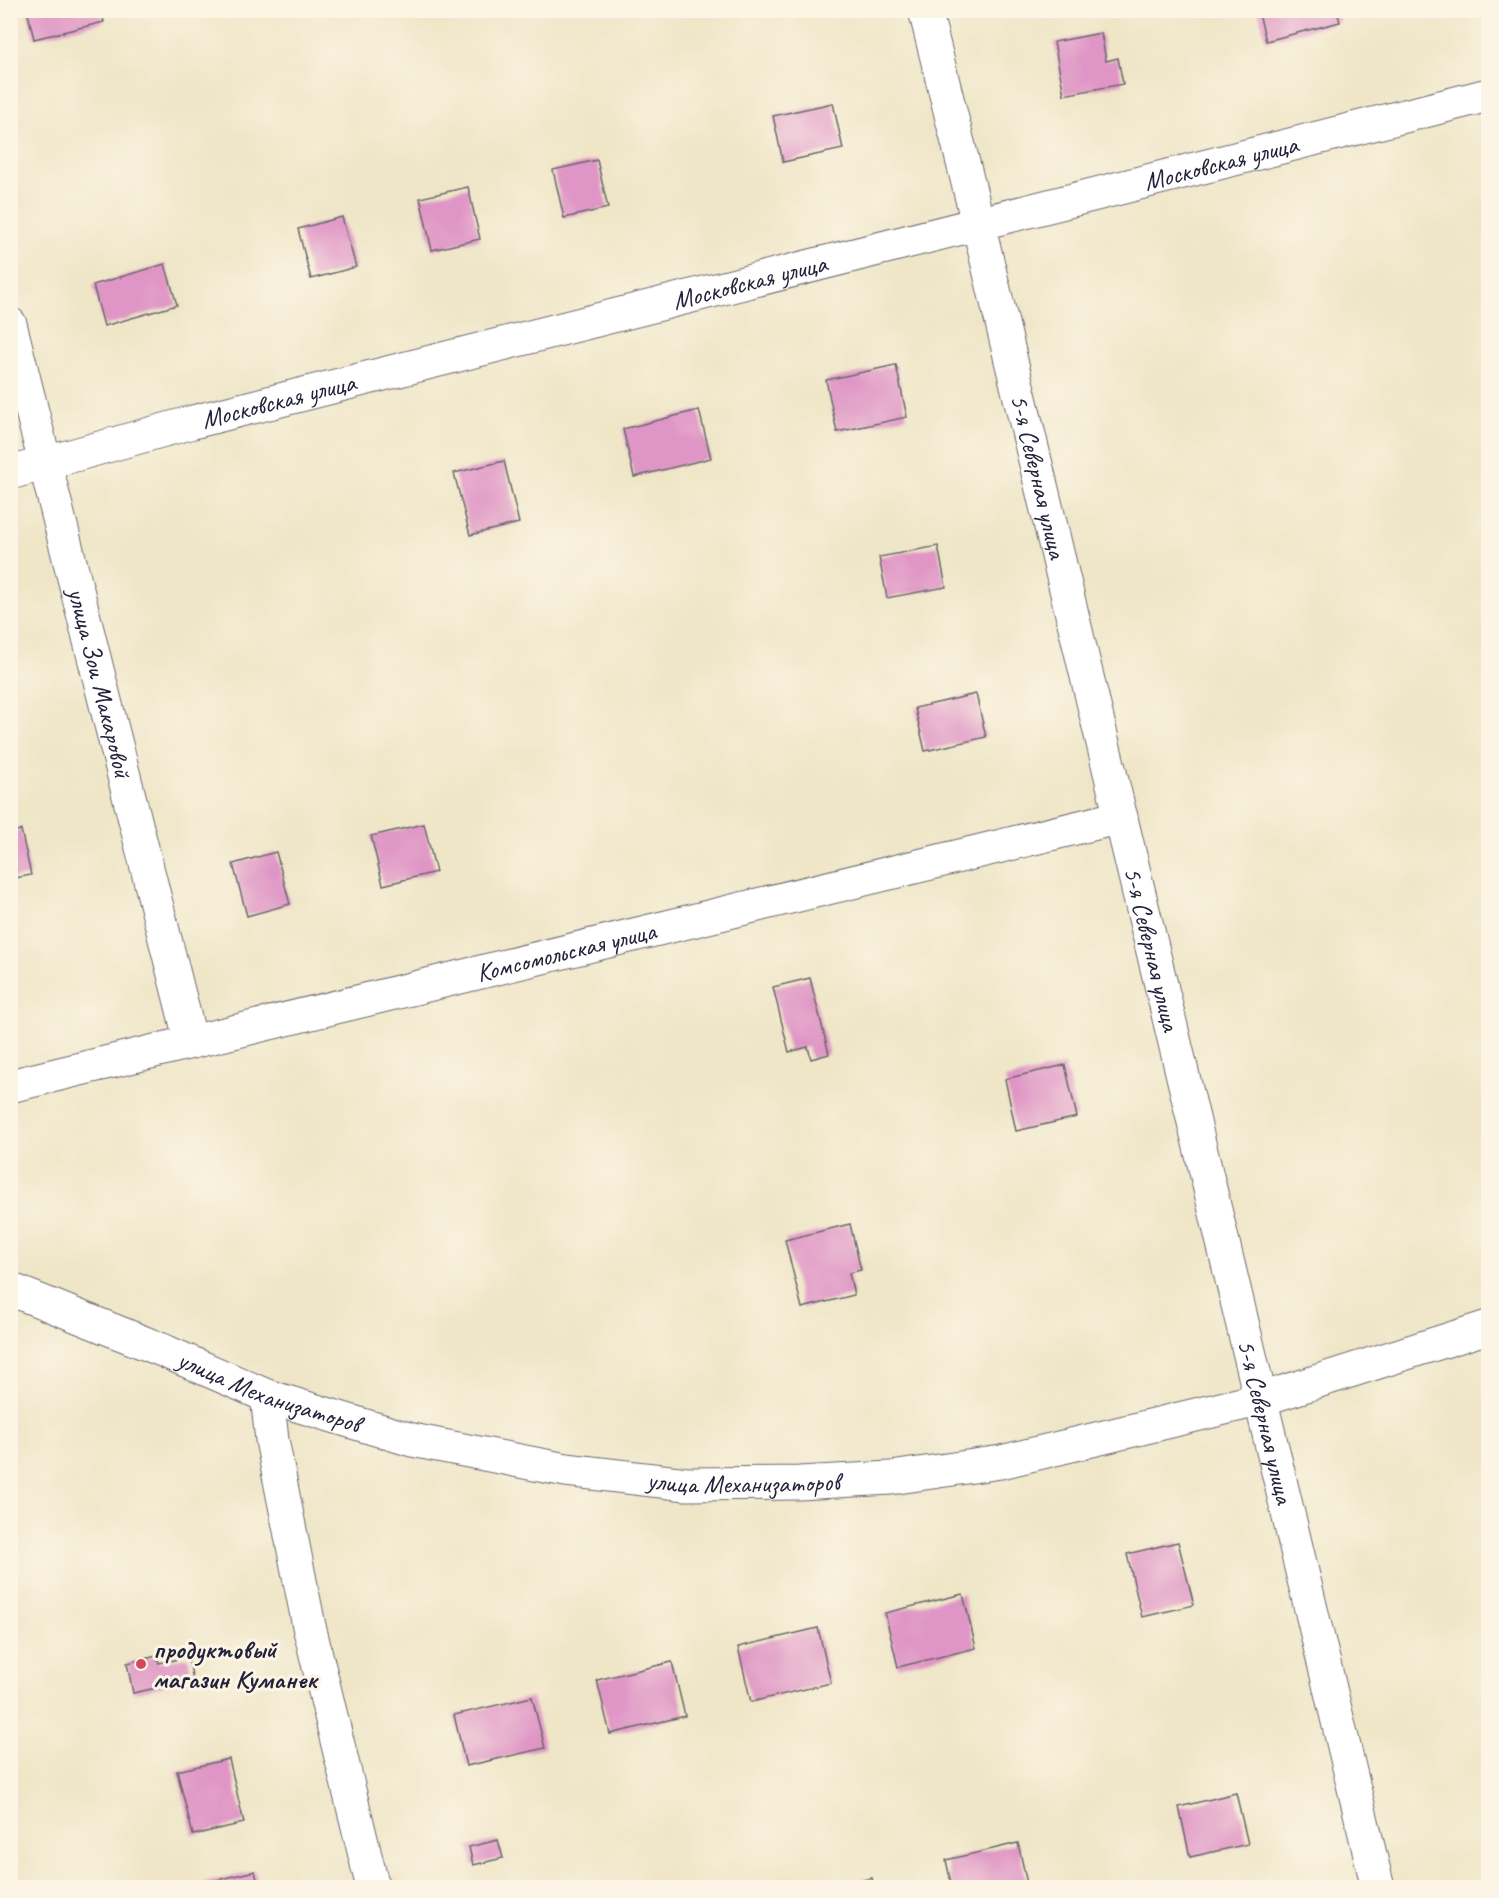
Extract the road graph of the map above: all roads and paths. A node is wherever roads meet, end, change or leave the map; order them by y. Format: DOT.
graph roads {
  1 [pos="925,10"];
  2 [pos="1488,95"];
  3 [pos="978,223"];
  4 [pos="10,324"];
  5 [pos="46,463"];
  6 [pos="10,473"];
  7 [pos="1121,817"];
  8 [pos="191,1042"];
  9 [pos="10,1086"];
  10 [pos="10,1289"];
  11 [pos="1488,1328"];
  12 [pos="267,1396"];
  13 [pos="1262,1399"];
  14 [pos="374,1887"];
  15 [pos="1378,1887"];
  1 -- 3 [label="street, 5-я Северная улица"];
  2 -- 3 [label="street, Московская улица"];
  3 -- 5 [label="street, Московская улица"];
  3 -- 7 [label="street, 5-я Северная улица"];
  4 -- 5 [label="street, улица Зои Макаровой"];
  5 -- 6 [label="street, Московская улица"];
  5 -- 8 [label="street, улица Зои Макаровой"];
  7 -- 8 [label="street, Комсомольская улица"];
  7 -- 13 [label="street, 5-я Северная улица"];
  8 -- 9 [label="street, Комсомольская улица"];
  10 -- 12 [label="street, улица Механизаторов"];
  11 -- 13 [label="street, улица Механизаторов"];
  12 -- 13 [label="street, улица Механизаторов"];
  12 -- 14 [label="street"];
  13 -- 15 [label="street, 5-я Северная улица"];
}
